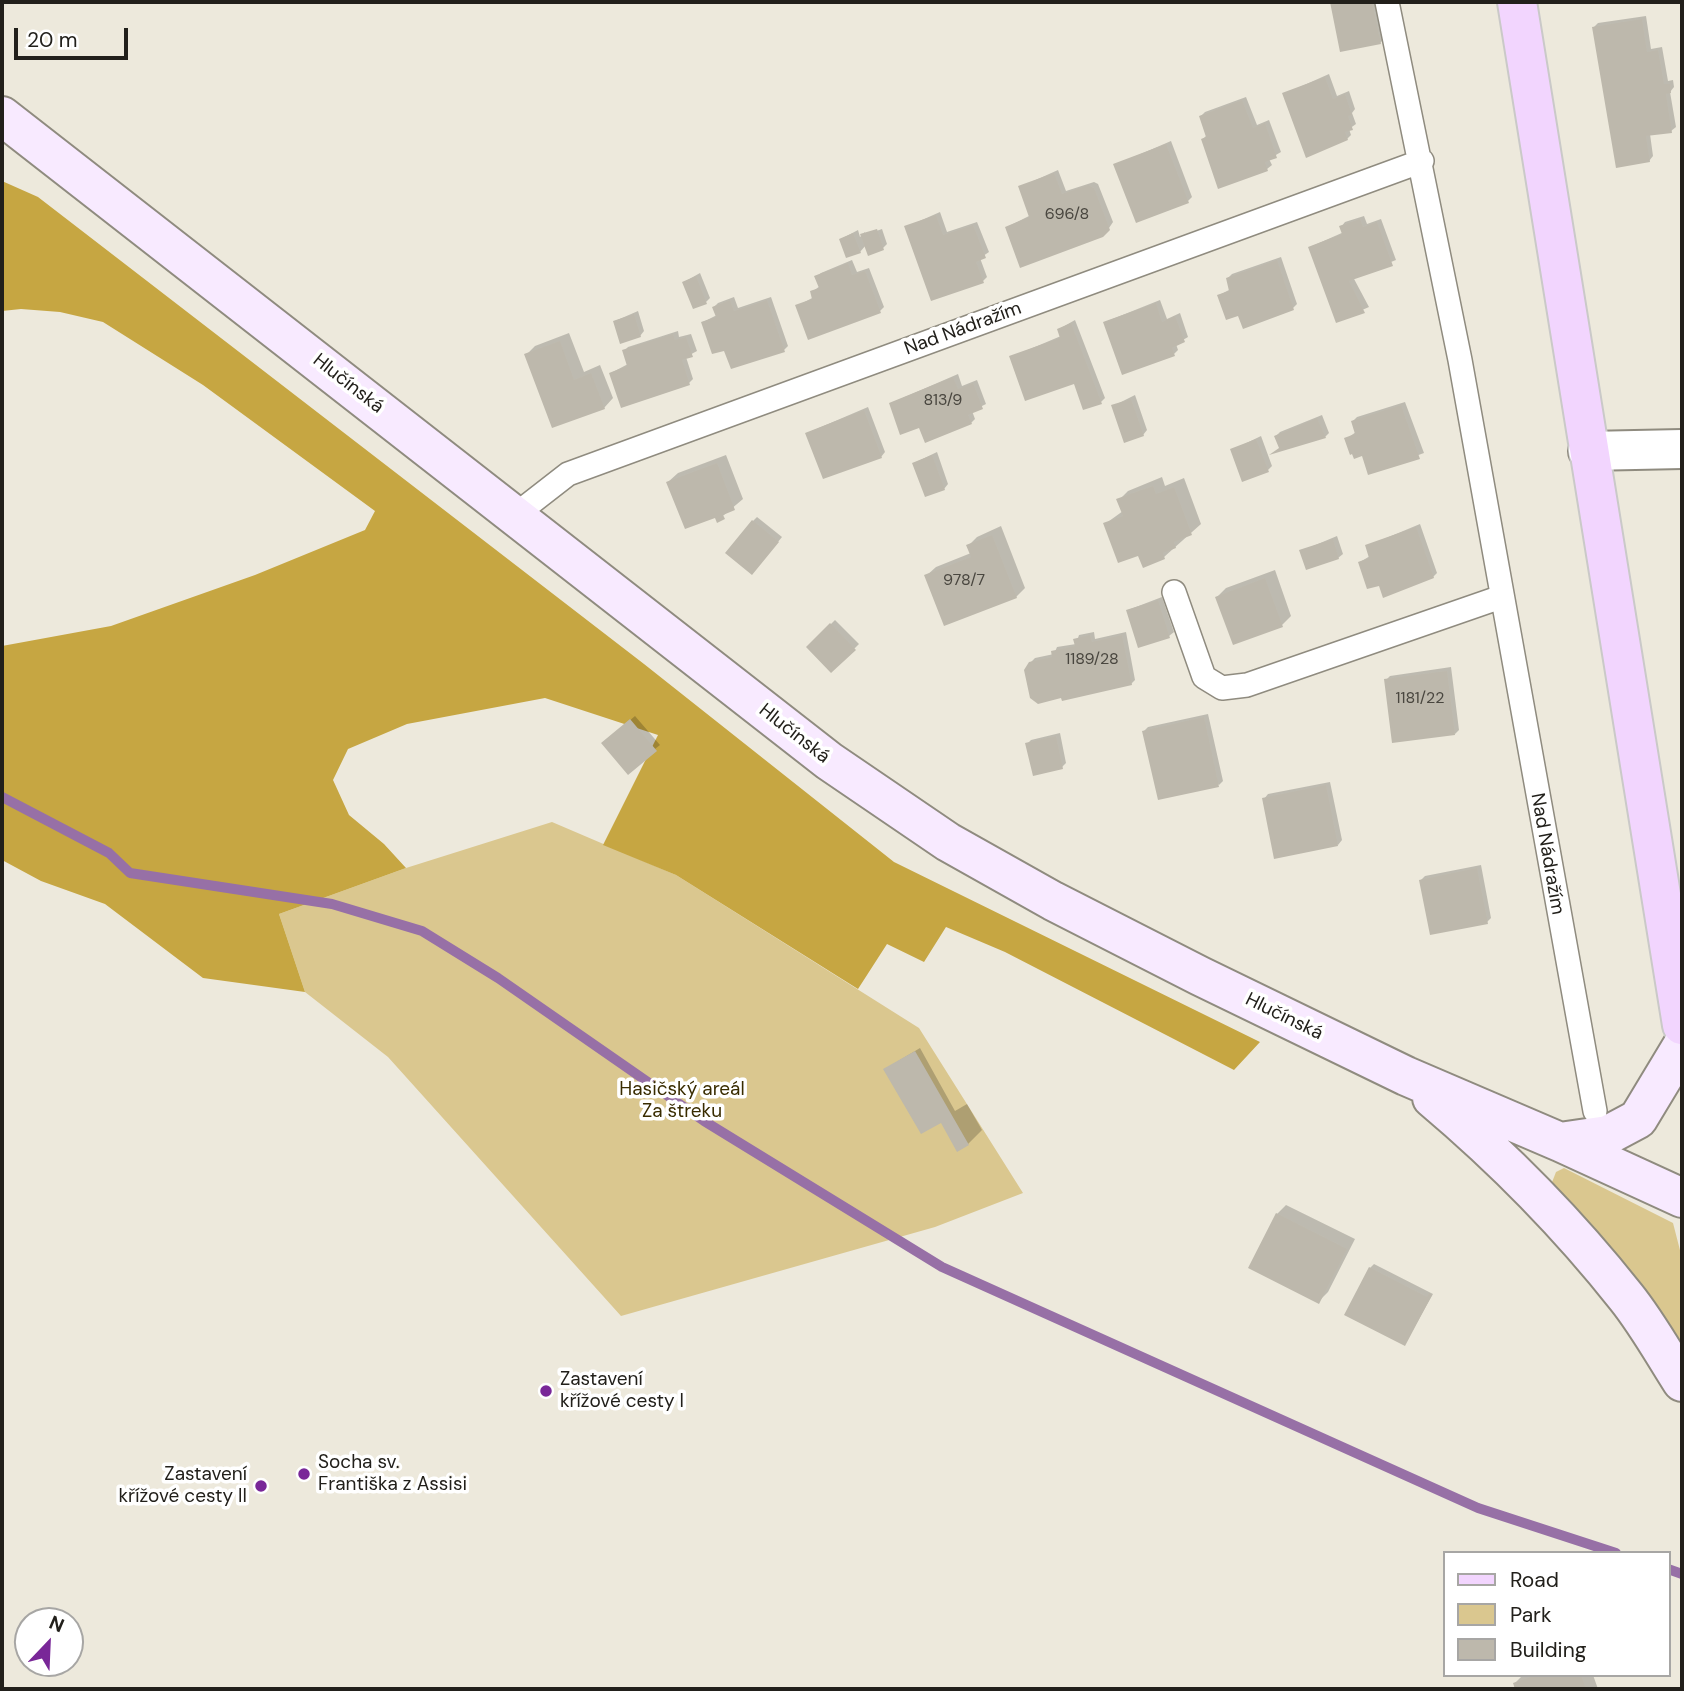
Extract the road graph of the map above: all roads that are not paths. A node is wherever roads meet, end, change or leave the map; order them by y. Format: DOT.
graph roads {
  1 [pos="1387,2"];
  2 [pos="1517,2"];
  3 [pos="2,116"];
  4 [pos="1422,161"];
  5 [pos="1682,449"];
  6 [pos="1588,451"];
  7 [pos="514,516"];
  8 [pos="1174,592"];
  9 [pos="1501,597"];
  10 [pos="1677,930"];
  11 [pos="1682,1025"];
  12 [pos="1682,1046"];
  13 [pos="1406,1076"];
  14 [pos="1595,1111"];
  15 [pos="1560,1142"];
  16 [pos="1682,1198"];
  17 [pos="1682,1382"];
  1 -- 4 [label="lane, Nad Nádražím"];
  2 -- 6 [label="main road"];
  3 -- 7 [label="street, Hlučínská"];
  4 -- 7 [label="lane, Nad Nádražím"];
  4 -- 9 [label="lane, Nad Nádražím"];
  5 -- 6 [label="street"];
  6 -- 10 [label="main road"];
  7 -- 13 [label="street, Hlučínská"];
  8 -- 9 [label="lane"];
  9 -- 14 [label="lane, Nad Nádražím"];
  10 -- 11 [label="main road"];
  12 -- 15 [label="street"];
  13 -- 15 [label="street, Hlučínská"];
  13 -- 17 [label="street"];
  15 -- 16 [label="street, Hlučínská"];
}
